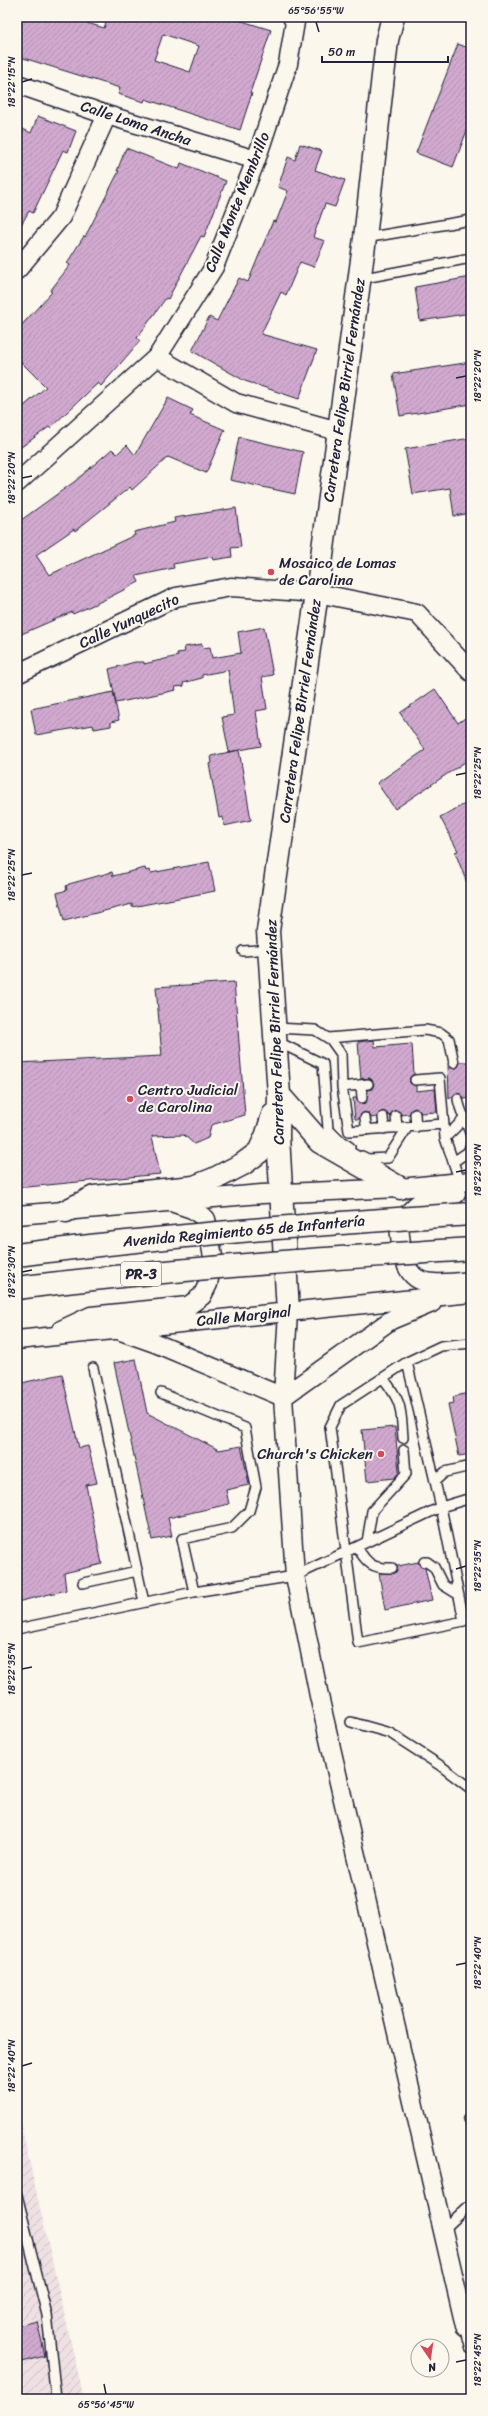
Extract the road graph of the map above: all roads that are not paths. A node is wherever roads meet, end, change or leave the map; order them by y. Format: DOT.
graph roads {
  1 [pos="292,17"];
  2 [pos="393,17"];
  3 [pos="17,84"];
  4 [pos="107,114"];
  5 [pos="256,160"];
  6 [pos="471,220"];
  7 [pos="365,238"];
  8 [pos="471,258"];
  9 [pos="17,270"];
  10 [pos="359,278"];
  11 [pos="157,357"];
  12 [pos="338,431"];
  13 [pos="17,483"];
  14 [pos="317,593"];
  15 [pos="471,672"];
  16 [pos="17,674"];
  17 [pos="270,949"];
  18 [pos="243,951"];
  19 [pos="275,1034"];
  20 [pos="328,1038"];
  21 [pos="454,1063"];
  22 [pos="415,1080"];
  23 [pos="342,1087"];
  24 [pos="279,1095"];
  25 [pos="362,1098"];
  26 [pos="458,1099"];
  27 [pos="415,1114"];
  28 [pos="396,1116"];
  29 [pos="382,1117"];
  30 [pos="466,1117"];
  31 [pos="365,1118"];
  32 [pos="444,1124"];
  33 [pos="411,1127"];
  34 [pos="397,1128"];
  35 [pos="384,1129"];
  36 [pos="367,1130"];
  37 [pos="471,1136"];
  38 [pos="445,1138"];
  39 [pos="471,1144"];
  40 [pos="453,1162"];
  41 [pos="467,1185"];
  42 [pos="400,1188"];
  43 [pos="283,1193"];
  44 [pos="170,1202"];
  45 [pos="66,1211"];
  46 [pos="471,1214"];
  47 [pos="17,1215"];
  48 [pos="471,1249"];
  49 [pos="17,1255"];
  50 [pos="471,1281"];
  51 [pos="17,1288"];
  52 [pos="471,1293"];
  53 [pos="450,1295"];
  54 [pos="288,1312"];
  55 [pos="114,1329"];
  56 [pos="45,1337"];
  57 [pos="17,1340"];
  58 [pos="471,1343"];
  59 [pos="407,1362"];
  60 [pos="93,1368"];
  61 [pos="383,1378"];
  62 [pos="161,1393"];
  63 [pos="283,1397"];
  64 [pos="403,1438"];
  65 [pos="404,1450"];
  66 [pos="471,1466"];
  67 [pos="435,1481"];
  68 [pos="471,1498"];
  69 [pos="441,1507"];
  70 [pos="367,1542"];
  71 [pos="357,1547"];
  72 [pos="345,1554"];
  73 [pos="424,1562"];
  74 [pos="392,1568"];
  75 [pos="137,1571"];
  76 [pos="295,1576"];
  77 [pos="83,1583"];
  78 [pos="194,1592"];
  79 [pos="459,1595"];
  80 [pos="144,1602"];
  81 [pos="468,1620"];
  82 [pos="17,1629"];
  83 [pos="351,1722"];
  84 [pos="471,1789"];
  85 [pos="471,2116"];
  86 [pos="471,2124"];
  87 [pos="17,2195"];
  88 [pos="471,2204"];
  89 [pos="444,2229"];
  90 [pos="468,2325"];
  91 [pos="471,2349"];
  92 [pos="56,2399"];
  1 -- 5 [label="street, Calle Monte Membrillo"];
  2 -- 7 [label="street, Carretera Felipe Birriel Fernández"];
  3 -- 4 [label="street, Calle Loma Ancha"];
  4 -- 5 [label="street, Calle Loma Ancha"];
  4 -- 9 [label="street"];
  5 -- 11 [label="street, Calle Monte Membrillo"];
  6 -- 7 [label="lane"];
  7 -- 10 [label="street, Carretera Felipe Birriel Fernández"];
  8 -- 10 [label="lane"];
  10 -- 12 [label="street, Carretera Felipe Birriel Fernández"];
  11 -- 12 [label="street"];
  11 -- 13 [label="street, Calle Monte Membrillo"];
  12 -- 14 [label="street, Carretera Felipe Birriel Fernández"];
  14 -- 15 [label="street, Calle Yunquecito"];
  14 -- 16 [label="street, Calle Yunquecito"];
  14 -- 17 [label="street, Carretera Felipe Birriel Fernández"];
  17 -- 18 [label="lane"];
  17 -- 19 [label="street, Carretera Felipe Birriel Fernández"];
  19 -- 20 [label="lane"];
  19 -- 24 [label="street, Carretera Felipe Birriel Fernández"];
  19 -- 33 [label="lane"];
  20 -- 21 [label="lane"];
  20 -- 23 [label="lane"];
  22 -- 32 [label="lane"];
  23 -- 25 [label="lane"];
  23 -- 36 [label="lane"];
  24 -- 42 [label="street"];
  24 -- 43 [label="street, Carretera Felipe Birriel Fernández"];
  24 -- 45 [label="street"];
  26 -- 30 [label="lane"];
  27 -- 33 [label="lane"];
  28 -- 34 [label="lane"];
  29 -- 35 [label="lane"];
  30 -- 37 [label="lane"];
  30 -- 38 [label="lane"];
  31 -- 36 [label="lane"];
  32 -- 33 [label="lane"];
  32 -- 38 [label="lane"];
  33 -- 34 [label="lane"];
  34 -- 35 [label="lane"];
  35 -- 36 [label="lane"];
  38 -- 40 [label="lane"];
  39 -- 40 [label="lane"];
  40 -- 41 [label="lane"];
  41 -- 42 [label="street"];
  41 -- 50 [label="street"];
  42 -- 43 [label="street"];
  43 -- 44 [label="street"];
  43 -- 54 [label="street, Carretera Felipe Birriel Fernández"];
  44 -- 45 [label="street"];
  44 -- 56 [label="street"];
  45 -- 47 [label="street"];
  46 -- 49 [label="street, Avenida Regimiento 65 de Infantería / PR-3, bridge"];
  48 -- 51 [label="street, PR-3, bridge"];
  52 -- 53 [label="street, Calle Marginal"];
  53 -- 54 [label="street, Calle Marginal"];
  53 -- 63 [label="street"];
  54 -- 55 [label="street, Calle Marginal"];
  54 -- 63 [label="street"];
  55 -- 56 [label="street, Calle Marginal"];
  55 -- 63 [label="street"];
  56 -- 57 [label="street, Calle Marginal"];
  58 -- 59 [label="lane"];
  59 -- 61 [label="lane"];
  59 -- 67 [label="lane"];
  60 -- 75 [label="lane"];
  61 -- 64 [label="lane"];
  61 -- 72 [label="lane"];
  62 -- 78 [label="lane"];
  63 -- 76 [label="street"];
  65 -- 70 [label="lane"];
  66 -- 67 [label="lane"];
  67 -- 69 [label="lane"];
  68 -- 69 [label="lane"];
  69 -- 70 [label="lane"];
  69 -- 79 [label="lane"];
  70 -- 71 [label="lane"];
  71 -- 72 [label="lane"];
  71 -- 74 [label="lane"];
  72 -- 76 [label="lane"];
  72 -- 81 [label="lane"];
  73 -- 79 [label="lane"];
  75 -- 77 [label="lane"];
  75 -- 80 [label="lane"];
  76 -- 78 [label="lane"];
  76 -- 89 [label="street"];
  78 -- 80 [label="lane"];
  79 -- 81 [label="lane"];
  80 -- 82 [label="lane"];
  83 -- 84 [label="lane"];
  85 -- 86 [label="lane"];
  87 -- 92 [label="lane"];
  88 -- 89 [label="lane"];
  89 -- 90 [label="street"];
  90 -- 91 [label="lane"];
}
